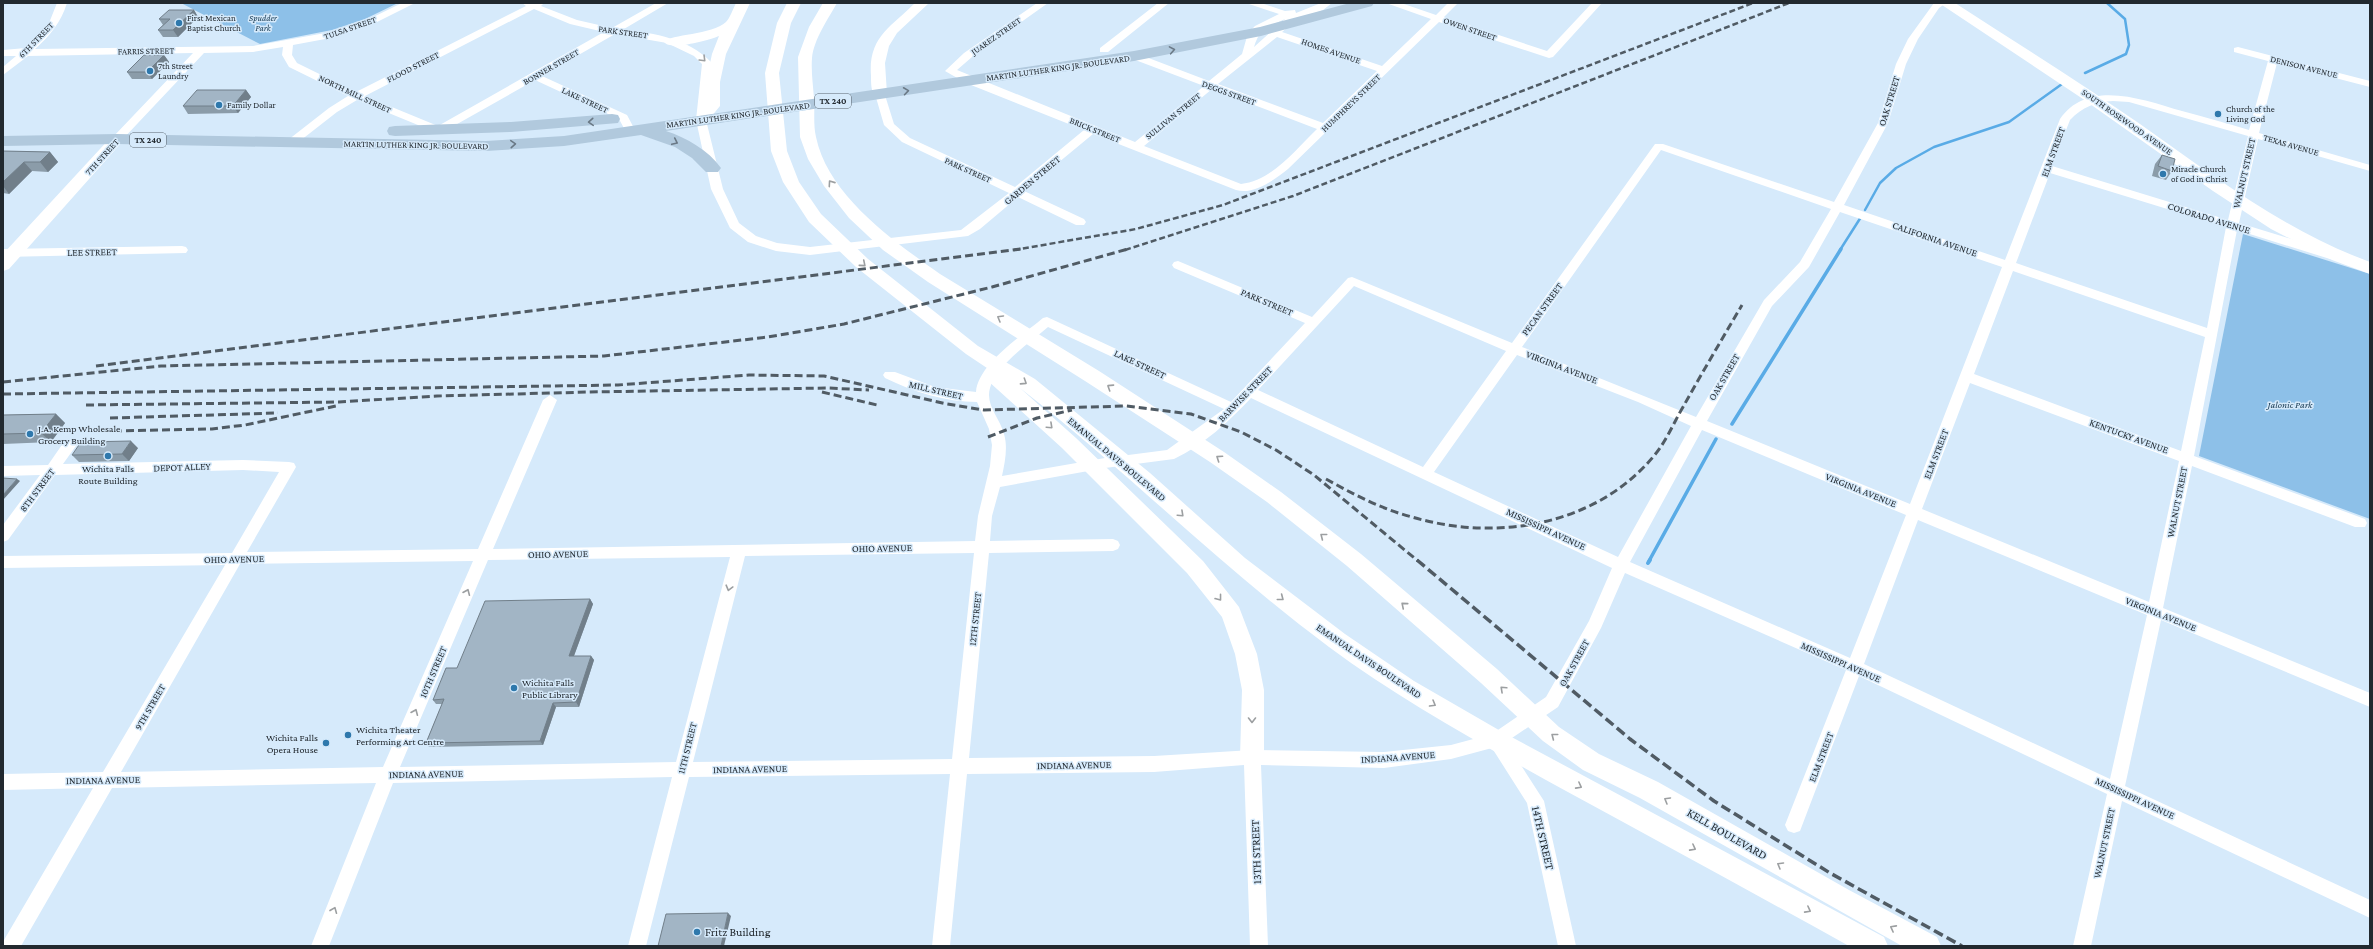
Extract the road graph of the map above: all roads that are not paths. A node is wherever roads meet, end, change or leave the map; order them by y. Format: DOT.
graph roads {
  1 [pos="62,3"];
  2 [pos="410,3"];
  3 [pos="663,3"];
  4 [pos="743,3"];
  5 [pos="794,3"];
  6 [pos="803,3"];
  7 [pos="830,3"];
  8 [pos="843,3"];
  9 [pos="1043,3"];
  10 [pos="1164,3"];
  11 [pos="1251,3"];
  12 [pos="1315,3"];
  13 [pos="1326,3"];
  14 [pos="1336,3"];
  15 [pos="1391,3"];
  16 [pos="1453,3"];
  17 [pos="1597,3"];
  18 [pos="1941,3"];
  19 [pos="1946,3"];
  20 [pos="533,4"];
  21 [pos="922,4"];
  22 [pos="1365,4"];
  23 [pos="1301,5"];
  24 [pos="1437,18"];
  25 [pos="731,25"];
  26 [pos="1228,26"];
  27 [pos="1268,30"];
  28 [pos="614,31"];
  29 [pos="670,42"];
  30 [pos="781,42"];
  31 [pos="288,45"];
  32 [pos="201,50"];
  33 [pos="1104,50"];
  34 [pos="2238,50"];
  35 [pos="25,52"];
  36 [pos="3,53"];
  37 [pos="1247,55"];
  38 [pos="1134,56"];
  39 [pos="2272,59"];
  40 [pos="804,69"];
  41 [pos="1385,70"];
  42 [pos="950,71"];
  43 [pos="3,72"];
  44 [pos="534,76"];
  45 [pos="970,81"];
  46 [pos="2370,84"];
  47 [pos="1210,86"];
  48 [pos="880,89"];
  49 [pos="356,96"];
  50 [pos="2096,100"];
  51 [pos="705,111"];
  52 [pos="630,125"];
  53 [pos="1325,128"];
  54 [pos="1092,129"];
  55 [pos="439,130"];
  56 [pos="2252,134"];
  57 [pos="117,139"];
  58 [pos="3,141"];
  59 [pos="292,142"];
  60 [pos="1659,146"];
  61 [pos="1136,147"];
  62 [pos="712,168"];
  63 [pos="2047,168"];
  64 [pos="2370,168"];
  65 [pos="1240,188"];
  66 [pos="1017,192"];
  67 [pos="2237,199"];
  68 [pos="1838,206"];
  69 [pos="1080,222"];
  70 [pos="2232,225"];
  71 [pos="182,250"];
  72 [pos="9,253"];
  73 [pos="2351,262"];
  74 [pos="2010,264"];
  75 [pos="3,265"];
  76 [pos="1178,265"];
  77 [pos="2370,268"];
  78 [pos="1352,281"];
  79 [pos="1047,321"];
  80 [pos="1313,322"];
  81 [pos="2210,334"];
  82 [pos="1514,349"];
  83 [pos="972,350"];
  84 [pos="890,375"];
  85 [pos="1965,376"];
  86 [pos="1248,391"];
  87 [pos="983,397"];
  88 [pos="550,400"];
  89 [pos="1233,408"];
  90 [pos="1698,423"];
  91 [pos="71,444"];
  92 [pos="2186,457"];
  93 [pos="289,467"];
  94 [pos="52,470"];
  95 [pos="3,471"];
  96 [pos="1426,473"];
  97 [pos="993,484"];
  98 [pos="1914,512"];
  99 [pos="2360,523"];
  100 [pos="3,536"];
  101 [pos="1113,544"];
  102 [pos="982,547"];
  103 [pos="739,550"];
  104 [pos="482,556"];
  105 [pos="236,559"];
  106 [pos="3,562"];
  107 [pos="1621,565"];
  108 [pos="2155,612"];
  109 [pos="1855,667"];
  110 [pos="2370,700"];
  111 [pos="1532,716"];
  112 [pos="1496,740"];
  113 [pos="1252,758"];
  114 [pos="960,766"];
  115 [pos="681,770"];
  116 [pos="388,775"];
  117 [pos="108,780"];
  118 [pos="3,782"];
  119 [pos="2115,789"];
  120 [pos="1794,825"];
  121 [pos="2370,909"];
  122 [pos="11,946"];
  123 [pos="320,946"];
  124 [pos="637,946"];
  125 [pos="941,946"];
  126 [pos="1259,946"];
  127 [pos="1567,946"];
  128 [pos="1875,946"];
  129 [pos="1928,946"];
  130 [pos="2082,946"];
  1 -- 35 [label="street, 6TH STREET"];
  2 -- 31 [label="street, TULSA STREET"];
  3 -- 28 [label="street, BONNER STREET"];
  4 -- 25 [label="main road"];
  5 -- 30 [label="main road"];
  6 -- 30 [label="main road"];
  7 -- 40 [label="main road"];
  8 -- 40 [label="main road"];
  9 -- 42 [label="street, JUAREZ STREET"];
  10 -- 33 [label="street"];
  11 -- 27 [label="street, HOMES AVENUE"];
  12 -- 23 [label="main road, MARTIN LUTHER KING JR. BOULEVARD / TX 240"];
  13 -- 27 [label="street, SULLIVAN STREET"];
  14 -- 22 [label="main road"];
  15 -- 24 [label="street, OWEN STREET"];
  16 -- 24 [label="street, HUMPHREYS STREET"];
  17 -- 24 [label="street, OWEN STREET"];
  18 -- 68 [label="street, OAK STREET"];
  19 -- 50 [label="main road, SOUTH ROSEWOOD AVENUE"];
  20 -- 28 [label="street, PARK STREET"];
  20 -- 49 [label="street, FLOOD STREET"];
  21 -- 48 [label="main road"];
  22 -- 27 [label="main road, MARTIN LUTHER KING JR. BOULEVARD / TX 240"];
  23 -- 27 [label="main road, MARTIN LUTHER KING JR. BOULEVARD / TX 240"];
  23 -- 27 [label="street, SULLIVAN STREET"];
  24 -- 41 [label="street, HUMPHREYS STREET"];
  25 -- 29 [label="main road"];
  25 -- 51 [label="main road"];
  26 -- 27 [label="main road, MARTIN LUTHER KING JR. BOULEVARD / TX 240"];
  26 -- 27 [label="main road"];
  26 -- 33 [label="main road, MARTIN LUTHER KING JR. BOULEVARD / TX 240"];
  27 -- 37 [label="street, SULLIVAN STREET"];
  27 -- 37 [label="street"];
  38 -- 27 [label="main road, MARTIN LUTHER KING JR. BOULEVARD / TX 240, one-way"];
  27 -- 41 [label="street, HOMES AVENUE"];
  28 -- 29 [label="street, PARK STREET"];
  28 -- 44 [label="street, BONNER STREET"];
  29 -- 51 [label="street, PARK STREET, one-way"];
  30 -- 83 [label="main road, EMANUAL DAVIS BOULEVARD, one-way"];
  31 -- 32 [label="street, FARRIS STREET"];
  31 -- 49 [label="street, NORTH MILL STREET"];
  32 -- 35 [label="street, FARRIS STREET"];
  32 -- 57 [label="street, 7TH STREET"];
  33 -- 42 [label="main road, MARTIN LUTHER KING JR. BOULEVARD / TX 240"];
  34 -- 39 [label="street, DENISON AVENUE"];
  35 -- 36 [label="street, FARRIS STREET"];
  35 -- 43 [label="street, 6TH STREET"];
  37 -- 47 [label="street, SULLIVAN STREET"];
  38 -- 45 [label="main road, MARTIN LUTHER KING JR. BOULEVARD / TX 240"];
  38 -- 47 [label="street, DEGGS STREET"];
  39 -- 46 [label="street, DENISON AVENUE"];
  39 -- 56 [label="street, WALNUT STREET"];
  111 -- 40 [label="main road, one-way"];
  41 -- 53 [label="street, HUMPHREYS STREET"];
  42 -- 45 [label="street, BRICK STREET"];
  42 -- 48 [label="main road, MARTIN LUTHER KING JR. BOULEVARD / TX 240"];
  44 -- 52 [label="street, LAKE STREET"];
  44 -- 55 [label="street, BONNER STREET"];
  48 -- 45 [label="main road, MARTIN LUTHER KING JR. BOULEVARD / TX 240, one-way"];
  45 -- 54 [label="street, BRICK STREET"];
  47 -- 53 [label="street, DEGGS STREET"];
  47 -- 61 [label="street, SULLIVAN STREET"];
  48 -- 51 [label="main road, MARTIN LUTHER KING JR. BOULEVARD / TX 240"];
  48 -- 66 [label="street, PARK STREET"];
  49 -- 55 [label="street, NORTH MILL STREET"];
  49 -- 59 [label="street, FLOOD STREET"];
  50 -- 56 [label="street, TEXAS AVENUE"];
  50 -- 63 [label="street, ELM STREET"];
  50 -- 67 [label="main road, SOUTH ROSEWOOD AVENUE"];
  51 -- 52 [label="main road, MARTIN LUTHER KING JR. BOULEVARD / TX 240"];
  51 -- 62 [label="street"];
  52 -- 55 [label="main road, MARTIN LUTHER KING JR. BOULEVARD / TX 240, one-way"];
  59 -- 52 [label="main road, MARTIN LUTHER KING JR. BOULEVARD / TX 240, one-way"];
  52 -- 62 [label="main road, one-way"];
  53 -- 65 [label="street, HUMPHREYS STREET"];
  54 -- 61 [label="street, BRICK STREET"];
  54 -- 66 [label="street, GARDEN STREET"];
  55 -- 59 [label="main road, MARTIN LUTHER KING JR. BOULEVARD / TX 240"];
  56 -- 64 [label="street, TEXAS AVENUE"];
  56 -- 67 [label="street, WALNUT STREET"];
  57 -- 58 [label="main road, MARTIN LUTHER KING JR. BOULEVARD / TX 240"];
  57 -- 59 [label="main road, MARTIN LUTHER KING JR. BOULEVARD / TX 240"];
  57 -- 72 [label="main road, 7TH STREET"];
  60 -- 68 [label="street, CALIFORNIA AVENUE"];
  60 -- 82 [label="street, PECAN STREET"];
  61 -- 65 [label="street, BRICK STREET"];
  62 -- 66 [label="street, GARDEN STREET"];
  63 -- 70 [label="street, COLORADO AVENUE"];
  63 -- 74 [label="street, ELM STREET"];
  66 -- 69 [label="street, PARK STREET"];
  67 -- 70 [label="street, WALNUT STREET"];
  67 -- 73 [label="main road, SOUTH ROSEWOOD AVENUE"];
  68 -- 74 [label="street, CALIFORNIA AVENUE"];
  68 -- 90 [label="street, OAK STREET"];
  70 -- 73 [label="street, COLORADO AVENUE"];
  70 -- 81 [label="street, WALNUT STREET"];
  71 -- 72 [label="street, LEE STREET"];
  72 -- 75 [label="main road, 7TH STREET"];
  73 -- 77 [label="main road, COLORADO AVENUE"];
  74 -- 81 [label="street, CALIFORNIA AVENUE"];
  74 -- 85 [label="street, ELM STREET"];
  76 -- 80 [label="street, PARK STREET"];
  78 -- 80 [label="street, BARWISE STREET"];
  78 -- 82 [label="street, VIRGINIA AVENUE"];
  79 -- 87 [label="street, 12TH STREET"];
  79 -- 89 [label="street, LAKE STREET"];
  80 -- 86 [label="street, BARWISE STREET"];
  81 -- 92 [label="street, WALNUT STREET"];
  82 -- 90 [label="street, VIRGINIA AVENUE"];
  82 -- 96 [label="street, PECAN STREET"];
  83 -- 112 [label="main road, EMANUAL DAVIS BOULEVARD, one-way"];
  83 -- 113 [label="main road, one-way"];
  84 -- 87 [label="street, MILL STREET"];
  85 -- 92 [label="street, KENTUCKY AVENUE"];
  85 -- 98 [label="street, ELM STREET"];
  86 -- 89 [label="street, BARWISE STREET"];
  86 -- 96 [label="street, MISSISSIPPI AVENUE"];
  87 -- 97 [label="street, 12TH STREET"];
  88 -- 104 [label="street, 10TH STREET"];
  89 -- 97 [label="street, BARWISE STREET"];
  90 -- 98 [label="street, VIRGINIA AVENUE"];
  90 -- 107 [label="street, OAK STREET"];
  91 -- 94 [label="street, 8TH STREET"];
  92 -- 99 [label="street, KENTUCKY AVENUE"];
  92 -- 108 [label="street, WALNUT STREET"];
  93 -- 94 [label="street, DEPOT ALLEY"];
  93 -- 105 [label="street, 9TH STREET"];
  94 -- 95 [label="street, DEPOT ALLEY"];
  94 -- 100 [label="street, 8TH STREET"];
  96 -- 107 [label="street, MISSISSIPPI AVENUE"];
  97 -- 102 [label="street, 12TH STREET"];
  98 -- 108 [label="street, VIRGINIA AVENUE"];
  98 -- 109 [label="street, ELM STREET"];
  101 -- 102 [label="street, OHIO AVENUE"];
  102 -- 103 [label="street, OHIO AVENUE"];
  102 -- 114 [label="street, 12TH STREET"];
  103 -- 104 [label="street, OHIO AVENUE"];
  103 -- 115 [label="street, 11TH STREET, one-way"];
  104 -- 105 [label="street, OHIO AVENUE"];
  116 -- 104 [label="street, 10TH STREET, one-way"];
  105 -- 106 [label="street, OHIO AVENUE"];
  105 -- 117 [label="street, 9TH STREET"];
  107 -- 109 [label="street, MISSISSIPPI AVENUE"];
  107 -- 111 [label="street, OAK STREET"];
  108 -- 110 [label="street, VIRGINIA AVENUE"];
  108 -- 119 [label="street, WALNUT STREET"];
  109 -- 119 [label="street, MISSISSIPPI AVENUE"];
  109 -- 120 [label="street, ELM STREET"];
  111 -- 112 [label="street, OAK STREET"];
  129 -- 111 [label="main road, KELL BOULEVARD, one-way"];
  112 -- 113 [label="street, INDIANA AVENUE"];
  112 -- 127 [label="street, 14TH STREET"];
  112 -- 128 [label="main road, one-way"];
  113 -- 114 [label="street, INDIANA AVENUE"];
  113 -- 126 [label="street, 13TH STREET"];
  114 -- 115 [label="street, INDIANA AVENUE"];
  114 -- 125 [label="street, 12TH STREET"];
  115 -- 116 [label="street, INDIANA AVENUE"];
  115 -- 124 [label="street, 11TH STREET"];
  116 -- 117 [label="street, INDIANA AVENUE"];
  123 -- 116 [label="street, 10TH STREET, one-way"];
  117 -- 118 [label="street, INDIANA AVENUE"];
  117 -- 122 [label="street, 9TH STREET"];
  119 -- 121 [label="street, MISSISSIPPI AVENUE"];
  119 -- 130 [label="street, WALNUT STREET"];
}
